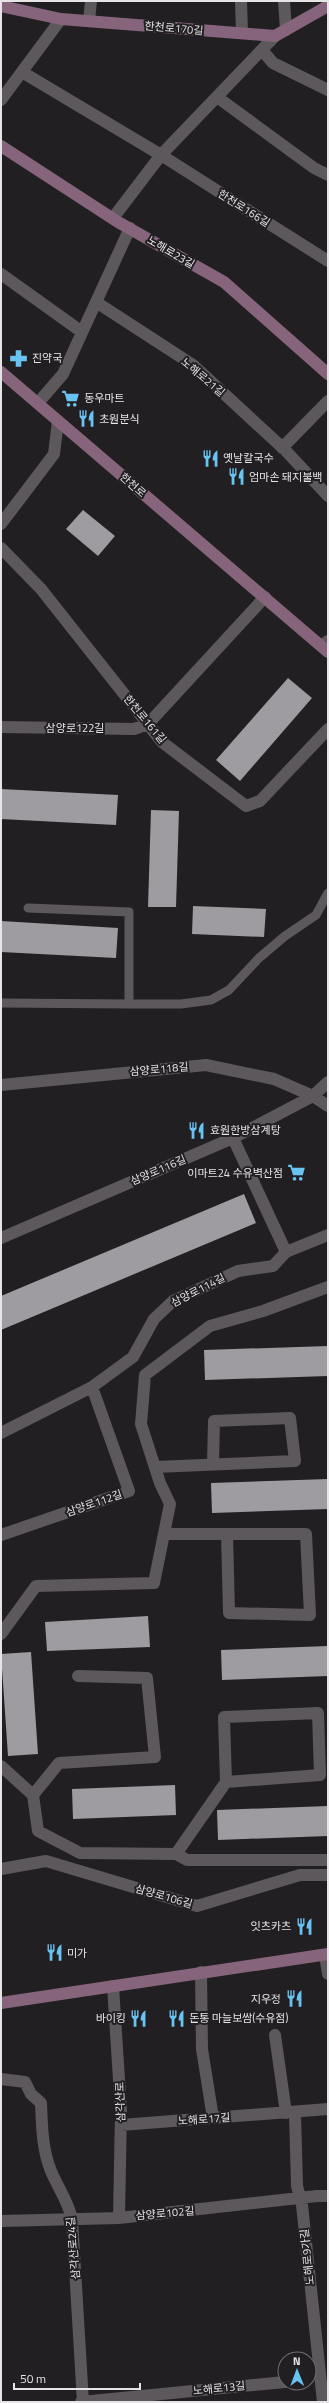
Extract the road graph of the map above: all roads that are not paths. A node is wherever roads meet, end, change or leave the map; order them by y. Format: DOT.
graph roads {
  1 [pos="91,1"];
  2 [pos="241,1"];
  3 [pos="284,1"];
  4 [pos="16,5"];
  5 [pos="1,6"];
  6 [pos="328,6"];
  7 [pos="61,19"];
  8 [pos="89,21"];
  9 [pos="286,30"];
  10 [pos="242,33"];
  11 [pos="275,36"];
  12 [pos="262,50"];
  13 [pos="22,72"];
  14 [pos="328,90"];
  15 [pos="217,97"];
  16 [pos="1,100"];
  17 [pos="1,146"];
  18 [pos="161,155"];
  19 [pos="328,175"];
  20 [pos="113,218"];
  21 [pos="130,228"];
  22 [pos="328,261"];
  23 [pos="1,274"];
  24 [pos="96,302"];
  25 [pos="82,332"];
  26 [pos="1,372"];
  27 [pos="328,374"];
  28 [pos="328,401"];
  29 [pos="38,403"];
  30 [pos="58,421"];
  31 [pos="282,448"];
  32 [pos="328,496"];
  33 [pos="1,524"];
  34 [pos="1,548"];
  35 [pos="265,597"];
  36 [pos="326,646"];
  37 [pos="148,724"];
  38 [pos="1,728"];
  39 [pos="328,729"];
  40 [pos="328,893"];
  41 [pos="28,908"];
  42 [pos="1,1003"];
  43 [pos="129,1004"];
  44 [pos="328,1082"];
  45 [pos="1,1085"];
  46 [pos="313,1096"];
  47 [pos="328,1106"];
  48 [pos="233,1138"];
  49 [pos="328,1236"];
  50 [pos="1,1238"];
  51 [pos="286,1252"];
  52 [pos="328,1287"];
  53 [pos="92,1387"];
  54 [pos="1,1433"];
  55 [pos="213,1464"];
  56 [pos="155,1467"];
  57 [pos="164,1534"];
  58 [pos="227,1534"];
  59 [pos="1,1535"];
  60 [pos="1,1634"];
  61 [pos="78,1676"];
  62 [pos="1,1766"];
  63 [pos="226,1782"];
  64 [pos="33,1796"];
  65 [pos="176,1854"];
  66 [pos="328,1860"];
  67 [pos="1,1869"];
  68 [pos="328,1875"];
  69 [pos="326,1955"];
  70 [pos="201,1972"];
  71 [pos="328,1974"];
  72 [pos="113,1986"];
  73 [pos="1,2003"];
  74 [pos="275,2035"];
  75 [pos="1,2079"];
  76 [pos="328,2109"];
  77 [pos="291,2113"];
  78 [pos="213,2118"];
  79 [pos="121,2125"];
  80 [pos="328,2196"];
  81 [pos="300,2198"];
  82 [pos="119,2218"];
  83 [pos="72,2219"];
  84 [pos="1,2221"];
  85 [pos="319,2378"];
  86 [pos="277,2383"];
  87 [pos="83,2402"];
  88 [pos="323,2402"];
  1 -- 8 [label="street"];
  2 -- 10 [label="street"];
  3 -- 9 [label="street"];
  4 -- 5 [label="street, 한천로170길"];
  4 -- 7 [label="street, 한천로170길"];
  6 -- 9 [label="street"];
  7 -- 8 [label="street, 한천로170길"];
  7 -- 13 [label="street"];
  8 -- 10 [label="street, 한천로170길"];
  9 -- 11 [label="street"];
  10 -- 11 [label="street, 한천로170길"];
  11 -- 12 [label="street"];
  12 -- 14 [label="street"];
  12 -- 15 [label="street"];
  13 -- 16 [label="street"];
  13 -- 18 [label="street, 한천로166길"];
  15 -- 18 [label="street"];
  15 -- 19 [label="street"];
  17 -- 20 [label="street, 노해로23길"];
  18 -- 20 [label="street"];
  18 -- 22 [label="street, 한천로166길"];
  20 -- 21 [label="street, 노해로23길"];
  21 -- 24 [label="street"];
  21 -- 27 [label="street, 노해로23길"];
  23 -- 25 [label="street"];
  24 -- 25 [label="street"];
  24 -- 31 [label="street, 노해로21길"];
  25 -- 29 [label="street"];
  26 -- 29 [label="street, 한천로"];
  28 -- 31 [label="street"];
  29 -- 30 [label="street, 한천로"];
  30 -- 33 [label="street"];
  30 -- 35 [label="street, 한천로"];
  31 -- 32 [label="street, 노해로21길"];
  34 -- 37 [label="street, 한천로161길"];
  35 -- 36 [label="street, 한천로"];
  35 -- 37 [label="street"];
  37 -- 38 [label="street, 삼양로122길"];
  37 -- 39 [label="street, 한천로161길"];
  40 -- 43 [label="lane"];
  41 -- 43 [label="lane"];
  42 -- 43 [label="lane"];
  44 -- 46 [label="street, 삼양로116길"];
  45 -- 46 [label="street, 삼양로118길"];
  46 -- 47 [label="street, 삼양로118길"];
  46 -- 48 [label="street, 삼양로116길"];
  48 -- 50 [label="street, 삼양로116길"];
  48 -- 51 [label="street"];
  49 -- 51 [label="street"];
  51 -- 53 [label="street, 삼양로114길"];
  52 -- 56 [label="street"];
  53 -- 54 [label="street, 삼양로114길"];
  53 -- 59 [label="street, 삼양로112길"];
  55 -- 55 [label="street"];
  55 -- 56 [label="street"];
  56 -- 57 [label="street"];
  57 -- 58 [label="street"];
  57 -- 60 [label="street"];
  58 -- 58 [label="street"];
  61 -- 64 [label="street"];
  62 -- 64 [label="street"];
  63 -- 63 [label="street"];
  63 -- 65 [label="street"];
  64 -- 65 [label="street"];
  65 -- 66 [label="street"];
  67 -- 68 [label="street, 삼양로106길"];
  69 -- 70 [label="street"];
  69 -- 71 [label="street"];
  70 -- 72 [label="street"];
  70 -- 78 [label="street"];
  72 -- 73 [label="street"];
  72 -- 79 [label="street, 삼각산로"];
  74 -- 77 [label="street"];
  75 -- 83 [label="street, 삼각산로24길"];
  76 -- 77 [label="street, 노해로17길"];
  77 -- 78 [label="street, 노해로17길"];
  77 -- 81 [label="street, 노해로9가길"];
  78 -- 79 [label="street, 노해로17길"];
  79 -- 82 [label="street, 삼각산로"];
  80 -- 81 [label="street, 삼양로102길"];
  81 -- 82 [label="street, 삼양로102길"];
  81 -- 85 [label="street, 노해로9가길"];
  82 -- 83 [label="street, 삼양로102길"];
  83 -- 84 [label="street, 삼양로102길"];
  83 -- 87 [label="street, 삼각산로24길"];
  85 -- 88 [label="street, 노해로9가길"];
  86 -- 87 [label="street, 노해로13길"];
}
